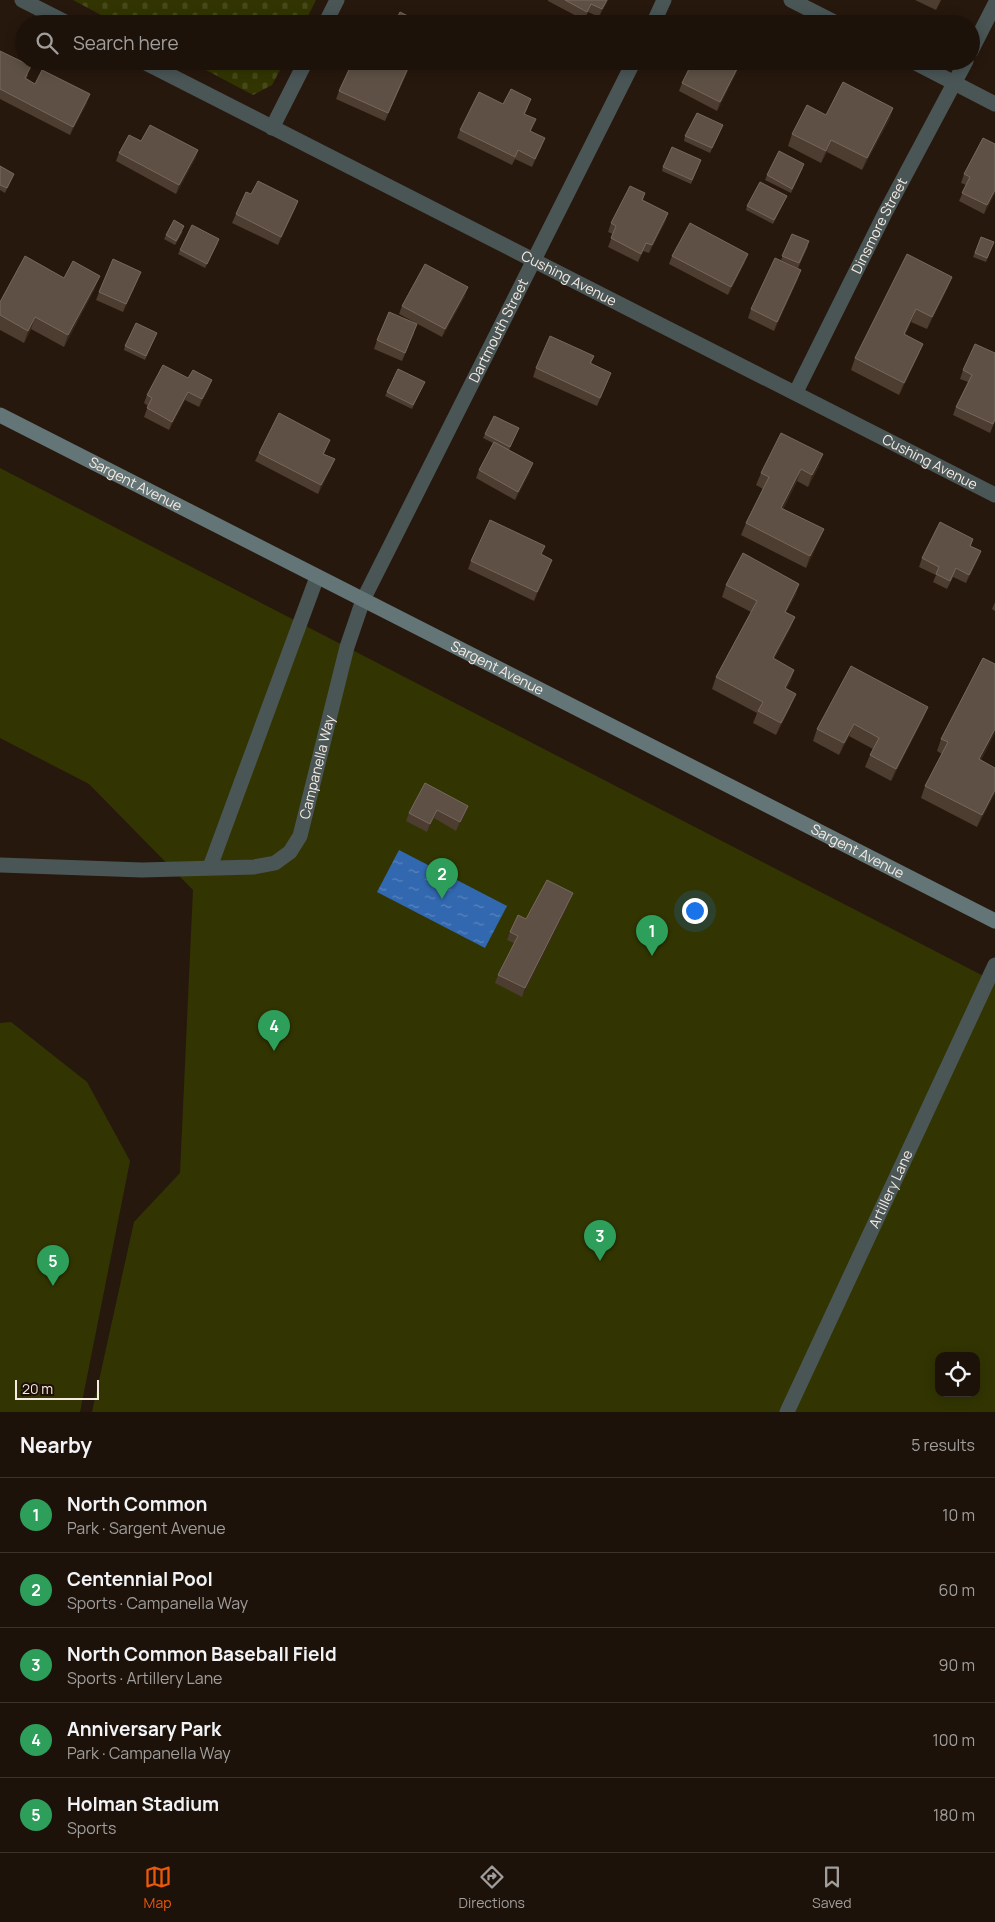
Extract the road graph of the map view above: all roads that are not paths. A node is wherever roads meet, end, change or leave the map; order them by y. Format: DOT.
graph roads {
  1 [pos="22,0"];
  2 [pos="338,0"];
  3 [pos="664,0"];
  4 [pos="791,0"];
  5 [pos="995,4"];
  6 [pos="51,15"];
  7 [pos="330,15"];
  8 [pos="656,15"];
  9 [pos="820,15"];
  10 [pos="980,33"];
  11 [pos="159,70"];
  12 [pos="301,70"];
  13 [pos="629,70"];
  14 [pos="930,70"];
  15 [pos="962,70"];
  16 [pos="955,83"];
  17 [pos="995,104"];
  18 [pos="272,128"];
  19 [pos="534,259"];
  20 [pos="796,392"];
  21 [pos="0,415"];
  22 [pos="995,495"];
  23 [pos="317,577"];
  24 [pos="363,600"];
  25 [pos="0,865"];
  26 [pos="210,866"];
  27 [pos="995,921"];
  28 [pos="995,965"];
  29 [pos="787,1412"];
  1 -- 6 [label="street"];
  2 -- 7 [label="street"];
  3 -- 8 [label="street"];
  4 -- 9 [label="street"];
  5 -- 10 [label="street"];
  11 -- 18 [label="street, Cushing Avenue"];
  12 -- 18 [label="street"];
  13 -- 19 [label="street, Dartmouth Street"];
  14 -- 16 [label="street"];
  15 -- 16 [label="street, Dinsmore Street"];
  16 -- 17 [label="street"];
  16 -- 20 [label="street, Dinsmore Street"];
  18 -- 19 [label="street, Cushing Avenue"];
  19 -- 20 [label="street, Cushing Avenue"];
  19 -- 24 [label="street, Dartmouth Street"];
  20 -- 22 [label="street, Cushing Avenue"];
  21 -- 23 [label="street, Sargent Avenue"];
  23 -- 24 [label="street, Sargent Avenue"];
  23 -- 26 [label="street"];
  24 -- 26 [label="street, Campanella Way"];
  24 -- 27 [label="street, Sargent Avenue"];
  25 -- 26 [label="street, Campanella Way"];
  28 -- 29 [label="street, Artillery Lane"];
}
